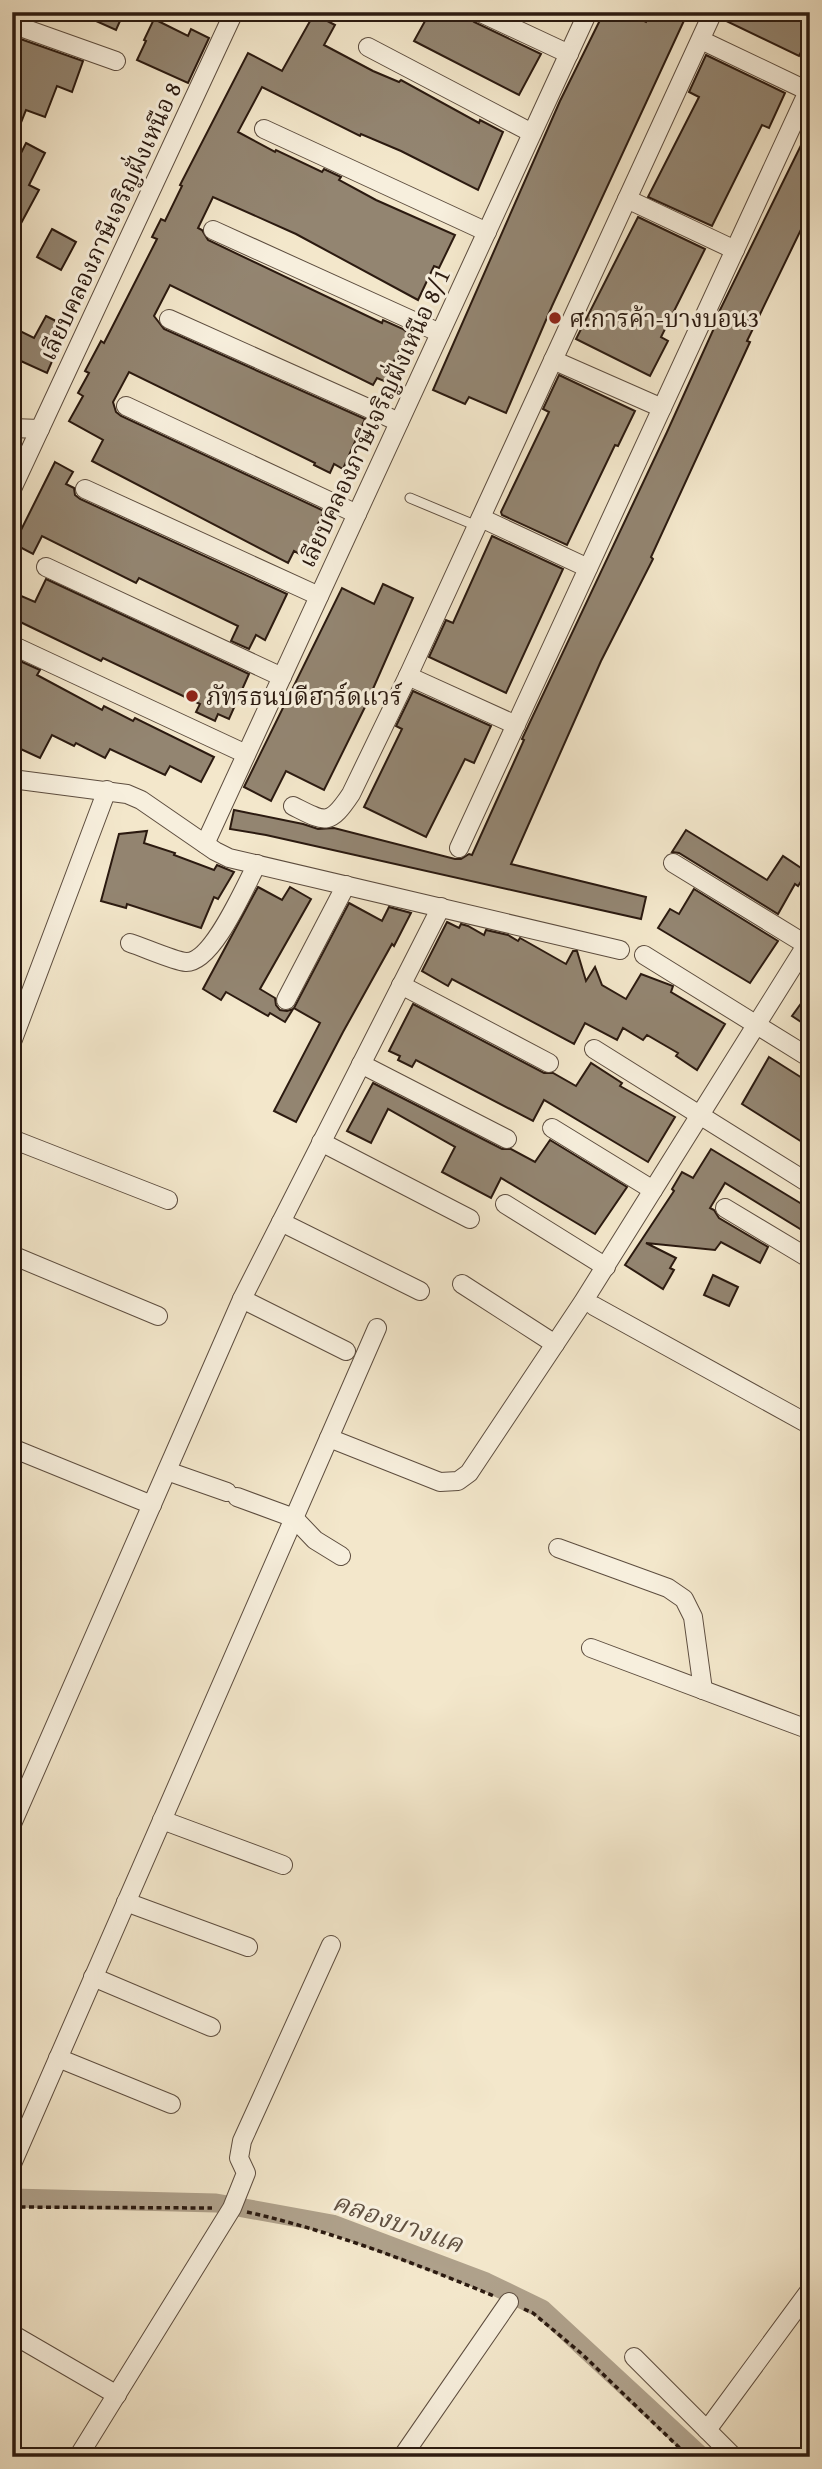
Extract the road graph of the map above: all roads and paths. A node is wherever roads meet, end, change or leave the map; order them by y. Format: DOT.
graph roads {
  1 [pos="234,12"];
  2 [pos="479,12"];
  3 [pos="588,12"];
  4 [pos="713,12"];
  5 [pos="12,24"];
  6 [pos="701,40"];
  7 [pos="368,47"];
  8 [pos="569,54"];
  9 [pos="116,61"];
  10 [pos="809,89"];
  11 [pos="264,129"];
  12 [pos="532,133"];
  13 [pos="627,199"];
  14 [pos="213,230"];
  15 [pos="487,232"];
  16 [pos="735,250"];
  17 [pos="169,319"];
  18 [pos="440,333"];
  19 [pos="553,360"];
  20 [pos="126,406"];
  21 [pos="662,408"];
  22 [pos="399,422"];
  23 [pos="12,428"];
  24 [pos="40,429"];
  25 [pos="12,489"];
  26 [pos="85,489"];
  27 [pos="410,498"];
  28 [pos="357,514"];
  29 [pos="479,522"];
  30 [pos="46,568"];
  31 [pos="588,568"];
  32 [pos="319,596"];
  33 [pos="12,645"];
  34 [pos="408,676"];
  35 [pos="282,677"];
  36 [pos="516,725"];
  37 [pos="246,754"];
  38 [pos="12,779"];
  39 [pos="107,790"];
  40 [pos="293,806"];
  41 [pos="205,844"];
  42 [pos="459,848"];
  43 [pos="673,863"];
  44 [pos="257,864"];
  45 [pos="346,885"];
  46 [pos="440,907"];
  47 [pos="130,943"];
  48 [pos="809,943"];
  49 [pos="620,950"];
  50 [pos="644,955"];
  51 [pos="401,985"];
  52 [pos="286,1000"];
  53 [pos="757,1025"];
  54 [pos="12,1042"];
  55 [pos="594,1049"];
  56 [pos="810,1058"];
  57 [pos="549,1062"];
  58 [pos="361,1064"];
  59 [pos="700,1115"];
  60 [pos="552,1128"];
  61 [pos="12,1139"];
  62 [pos="507,1139"];
  63 [pos="321,1142"];
  64 [pos="810,1184"];
  65 [pos="653,1190"];
  66 [pos="168,1200"];
  67 [pos="505,1204"];
  68 [pos="725,1208"];
  69 [pos="470,1219"];
  70 [pos="281,1222"];
  71 [pos="12,1255"];
  72 [pos="810,1259"];
  73 [pos="606,1267"];
  74 [pos="462,1284"];
  75 [pos="420,1292"];
  76 [pos="242,1299"];
  77 [pos="594,1306"];
  78 [pos="158,1316"];
  79 [pos="377,1328"];
  80 [pos="555,1344"];
  81 [pos="346,1351"];
  82 [pos="810,1425"];
  83 [pos="329,1438"];
  84 [pos="12,1448"];
  85 [pos="167,1471"];
  86 [pos="152,1505"];
  87 [pos="294,1518"];
  88 [pos="558,1549"];
  89 [pos="341,1556"];
  90 [pos="591,1648"];
  91 [pos="703,1690"];
  92 [pos="810,1730"];
  93 [pos="162,1820"];
  94 [pos="12,1824"];
  95 [pos="283,1865"];
  96 [pos="126,1902"];
  97 [pos="331,1945"];
  98 [pos="248,1947"];
  99 [pos="93,1977"];
  100 [pos="211,2027"];
  101 [pos="58,2058"];
  102 [pos="171,2104"];
  103 [pos="12,2164"];
  104 [pos="235,2202"];
  105 [pos="12,2207"];
  106 [pos="810,2290"];
  107 [pos="509,2302"];
  108 [pos="12,2334"];
  109 [pos="634,2357"];
  110 [pos="117,2395"];
  111 [pos="707,2430"];
  112 [pos="78,2457"];
  113 [pos="402,2457"];
  114 [pos="689,2457"];
  115 [pos="734,2457"];
  1 -- 24 [label="street, เลียบคลองภาษีเจริญฝั่งเหนือ 8"];
  2 -- 8 [label="street"];
  3 -- 8 [label="street, เลียบคลองภาษีเจริญฝั่งเหนือ 8/1"];
  4 -- 6 [label="street"];
  5 -- 9 [label="street"];
  6 -- 10 [label="street"];
  6 -- 13 [label="street"];
  7 -- 12 [label="street"];
  8 -- 12 [label="street, เลียบคลองภาษีเจริญฝั่งเหนือ 8/1"];
  10 -- 16 [label="street"];
  11 -- 15 [label="street"];
  12 -- 15 [label="street, เลียบคลองภาษีเจริญฝั่งเหนือ 8/1"];
  13 -- 16 [label="street"];
  13 -- 19 [label="street"];
  14 -- 18 [label="street"];
  15 -- 18 [label="street, เลียบคลองภาษีเจริญฝั่งเหนือ 8/1"];
  16 -- 21 [label="street"];
  17 -- 22 [label="street"];
  18 -- 22 [label="street, เลียบคลองภาษีเจริญฝั่งเหนือ 8/1"];
  19 -- 21 [label="street"];
  19 -- 29 [label="street"];
  20 -- 28 [label="street"];
  21 -- 31 [label="street"];
  22 -- 28 [label="street, เลียบคลองภาษีเจริญฝั่งเหนือ 8/1"];
  23 -- 24 [label="street"];
  24 -- 25 [label="street, เลียบคลองภาษีเจริญฝั่งเหนือ 8"];
  26 -- 32 [label="street"];
  27 -- 29 [label="lane"];
  28 -- 32 [label="street, เลียบคลองภาษีเจริญฝั่งเหนือ 8/1"];
  29 -- 31 [label="street"];
  29 -- 34 [label="street"];
  30 -- 35 [label="street"];
  31 -- 36 [label="street"];
  32 -- 35 [label="street, เลียบคลองภาษีเจริญฝั่งเหนือ 8/1"];
  33 -- 37 [label="street"];
  34 -- 36 [label="street"];
  34 -- 40 [label="street"];
  35 -- 37 [label="street, เลียบคลองภาษีเจริญฝั่งเหนือ 8/1"];
  36 -- 42 [label="street"];
  37 -- 41 [label="street, เลียบคลองภาษีเจริญฝั่งเหนือ 8/1"];
  38 -- 39 [label="street"];
  39 -- 41 [label="street"];
  39 -- 54 [label="street"];
  41 -- 44 [label="street"];
  43 -- 48 [label="street"];
  44 -- 45 [label="street"];
  44 -- 47 [label="street"];
  45 -- 46 [label="street"];
  45 -- 52 [label="street"];
  46 -- 49 [label="street"];
  46 -- 51 [label="street"];
  48 -- 53 [label="street"];
  50 -- 53 [label="street"];
  51 -- 57 [label="street"];
  51 -- 58 [label="street"];
  53 -- 56 [label="street"];
  53 -- 59 [label="street"];
  55 -- 59 [label="street"];
  58 -- 62 [label="street"];
  58 -- 63 [label="street"];
  59 -- 64 [label="street"];
  59 -- 65 [label="street"];
  60 -- 65 [label="street"];
  61 -- 66 [label="street"];
  63 -- 69 [label="street"];
  63 -- 70 [label="street"];
  65 -- 73 [label="street"];
  67 -- 73 [label="street"];
  68 -- 72 [label="street"];
  70 -- 75 [label="street"];
  70 -- 76 [label="street"];
  71 -- 78 [label="street"];
  73 -- 80 [label="street"];
  74 -- 80 [label="street"];
  76 -- 81 [label="street"];
  76 -- 85 [label="street"];
  77 -- 82 [label="street"];
  79 -- 83 [label="street"];
  80 -- 83 [label="street"];
  83 -- 87 [label="street"];
  84 -- 86 [label="street"];
  85 -- 86 [label="street"];
  85 -- 87 [label="street"];
  86 -- 94 [label="street"];
  87 -- 89 [label="street"];
  87 -- 93 [label="street"];
  88 -- 91 [label="street"];
  90 -- 91 [label="street"];
  91 -- 92 [label="street"];
  93 -- 95 [label="street"];
  93 -- 96 [label="street"];
  96 -- 98 [label="street"];
  96 -- 99 [label="street"];
  97 -- 104 [label="street"];
  99 -- 100 [label="street"];
  99 -- 101 [label="street"];
  101 -- 102 [label="street"];
  101 -- 103 [label="street"];
  104 -- 105 [label="path"];
  104 -- 107 [label="path"];
  104 -- 110 [label="street"];
  106 -- 111 [label="street"];
  107 -- 113 [label="street"];
  107 -- 114 [label="path"];
  108 -- 110 [label="street"];
  109 -- 111 [label="street"];
  110 -- 112 [label="street"];
  111 -- 115 [label="street"];
}
